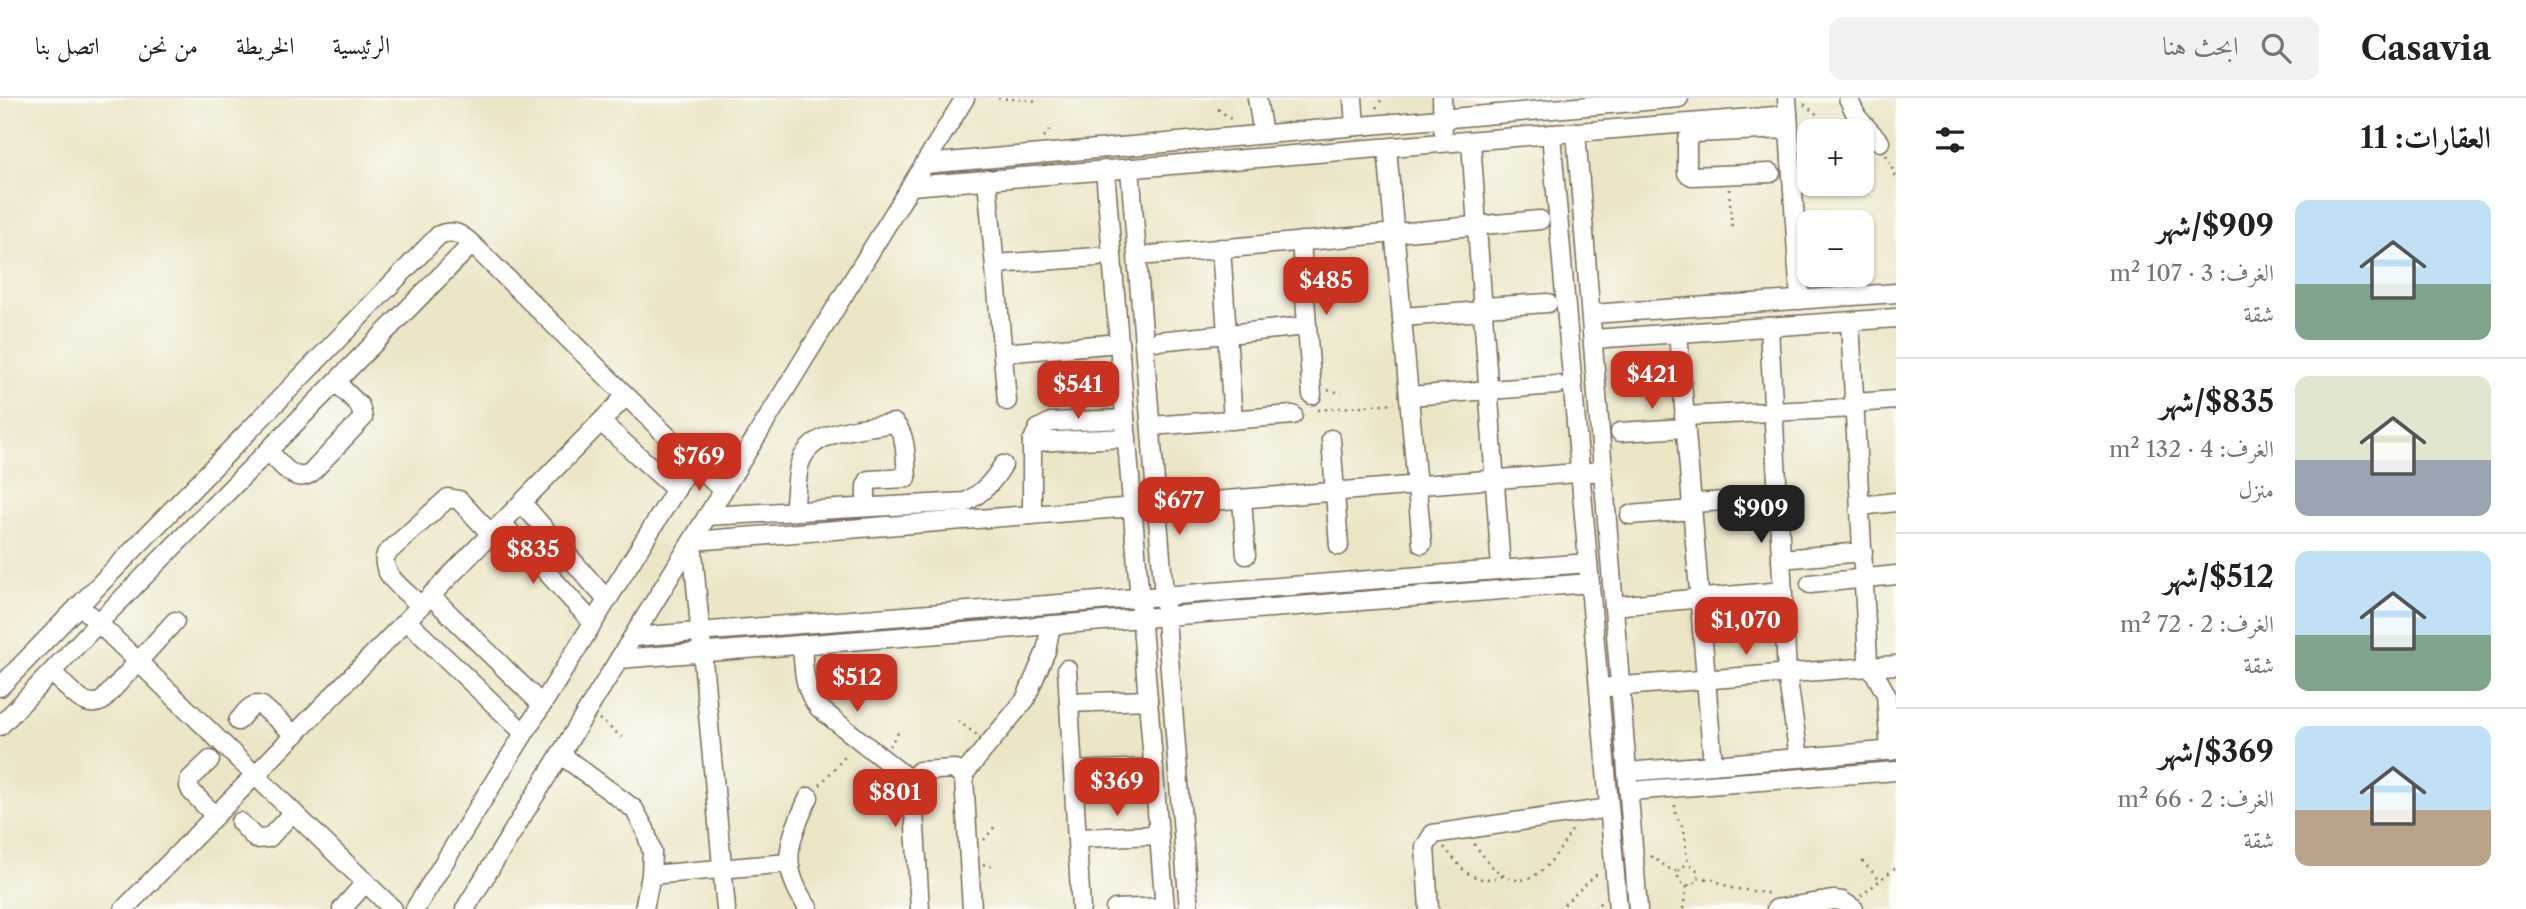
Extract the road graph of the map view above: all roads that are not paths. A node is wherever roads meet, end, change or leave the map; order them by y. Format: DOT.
graph roads {
  1 [pos="965,98"];
  2 [pos="1257,98"];
  3 [pos="1353,98"];
  4 [pos="1442,98"];
  5 [pos="1679,98"];
  6 [pos="1848,98"];
  7 [pos="1788,114"];
  8 [pos="1443,119"];
  9 [pos="1355,126"];
  10 [pos="1576,132"];
  11 [pos="1263,134"];
  12 [pos="1551,135"];
  13 [pos="1189,140"];
  14 [pos="1471,141"];
  15 [pos="1880,142"];
  16 [pos="1443,143"];
  17 [pos="1387,148"];
  18 [pos="925,163"];
  19 [pos="1190,163"];
  20 [pos="1130,168"];
  21 [pos="1105,170"];
  22 [pos="1771,173"];
  23 [pos="987,179"];
  24 [pos="911,186"];
  25 [pos="1582,208"];
  26 [pos="1557,209"];
  27 [pos="1540,220"];
  28 [pos="1477,226"];
  29 [pos="1394,233"];
  30 [pos="1301,241"];
  31 [pos="472,244"];
  32 [pos="1221,248"];
  33 [pos="1151,255"];
  34 [pos="1098,257"];
  35 [pos="995,264"];
  36 [pos="1896,293"];
  37 [pos="1800,300"];
  38 [pos="1548,303"];
  39 [pos="1483,309"];
  40 [pos="1591,314"];
  41 [pos="1402,317"];
  42 [pos="1896,318"];
  43 [pos="1850,321"];
  44 [pos="1307,326"];
  45 [pos="1769,327"];
  46 [pos="1678,333"];
  47 [pos="1227,334"];
  48 [pos="1593,340"];
  49 [pos="1158,341"];
  50 [pos="1119,343"];
  51 [pos="1003,354"];
  52 [pos="336,382"];
  53 [pos="1557,385"];
  54 [pos="1489,390"];
  55 [pos="1312,395"];
  56 [pos="625,397"];
  57 [pos="1409,399"];
  58 [pos="1896,400"];
  59 [pos="1007,401"];
  60 [pos="1855,406"];
  61 [pos="1773,412"];
  62 [pos="1293,415"];
  63 [pos="1125,419"];
  64 [pos="1233,420"];
  65 [pos="601,422"];
  66 [pos="1685,422"];
  67 [pos="1151,426"];
  68 [pos="1620,432"];
  69 [pos="1127,438"];
  70 [pos="1331,439"];
  71 [pos="1032,442"];
  72 [pos="268,451"];
  73 [pos="693,462"];
  74 [pos="1003,465"];
  75 [pos="1603,471"];
  76 [pos="1580,473"];
  77 [pos="1495,479"];
  78 [pos="1416,485"];
  79 [pos="676,490"];
  80 [pos="723,491"];
  81 [pos="1335,491"];
  82 [pos="1778,498"];
  83 [pos="1242,499"];
  84 [pos="1896,502"];
  85 [pos="522,503"];
  86 [pos="1157,505"];
  87 [pos="1692,506"];
  88 [pos="1860,506"];
  89 [pos="866,507"];
  90 [pos="1132,507"];
  91 [pos="794,511"];
  92 [pos="1032,515"];
  93 [pos="1630,515"];
  94 [pos="708,516"];
  95 [pos="496,529"];
  96 [pos="692,541"];
  97 [pos="1422,544"];
  98 [pos="1339,546"];
  99 [pos="1863,552"];
  100 [pos="566,553"];
  101 [pos="1247,555"];
  102 [pos="1781,559"];
  103 [pos="1588,563"];
  104 [pos="1502,569"];
  105 [pos="548,573"];
  106 [pos="1896,575"];
  107 [pos="1864,579"];
  108 [pos="1590,583"];
  109 [pos="1810,584"];
  110 [pos="1783,591"];
  111 [pos="1164,596"];
  112 [pos="1140,598"];
  113 [pos="1699,599"];
  114 [pos="607,600"];
  115 [pos="426,601"];
  116 [pos="79,605"];
  117 [pos="1624,605"];
  118 [pos="1166,616"];
  119 [pos="899,617"];
  120 [pos="1142,618"];
  121 [pos="175,621"];
  122 [pos="407,621"];
  123 [pos="98,623"];
  124 [pos="593,623"];
  125 [pos="1051,625"];
  126 [pos="701,633"];
  127 [pos="633,637"];
  128 [pos="902,637"];
  129 [pos="802,645"];
  130 [pos="702,653"];
  131 [pos="619,659"];
  132 [pos="137,661"];
  133 [pos="1896,665"];
  134 [pos="1873,667"];
  135 [pos="1067,669"];
  136 [pos="52,672"];
  137 [pos="1787,673"];
  138 [pos="1706,680"];
  139 [pos="1620,686"];
  140 [pos="0,687"];
  141 [pos="1599,688"];
  142 [pos="1148,701"];
  143 [pos="1069,703"];
  144 [pos="542,705"];
  145 [pos="238,721"];
  146 [pos="0,726"];
  147 [pos="524,733"];
  148 [pos="295,735"];
  149 [pos="1893,750"];
  150 [pos="559,754"];
  151 [pos="1799,758"];
  152 [pos="210,761"];
  153 [pos="1713,765"];
  154 [pos="1154,768"];
  155 [pos="1073,771"];
  156 [pos="1896,771"];
  157 [pos="1627,772"];
  158 [pos="255,775"];
  159 [pos="963,775"];
  160 [pos="911,781"];
  161 [pos="1629,792"];
  162 [pos="809,797"];
  163 [pos="1609,808"];
  164 [pos="293,812"];
  165 [pos="215,816"];
  166 [pos="240,822"];
  167 [pos="1159,835"];
  168 [pos="1077,838"];
  169 [pos="788,863"];
  170 [pos="1186,868"];
  171 [pos="722,869"];
  172 [pos="1162,872"];
  173 [pos="651,875"];
  174 [pos="366,883"];
  175 [pos="1852,907"];
  176 [pos="1165,908"];
  177 [pos="1783,908"];
  178 [pos="124,909"];
  179 [pos="342,909"];
  180 [pos="393,909"];
  181 [pos="415,909"];
  182 [pos="465,909"];
  183 [pos="644,909"];
  184 [pos="726,909"];
  185 [pos="809,909"];
  186 [pos="920,909"];
  187 [pos="972,909"];
  188 [pos="1081,909"];
  189 [pos="1115,909"];
  190 [pos="1189,909"];
  191 [pos="1429,909"];
  192 [pos="1618,909"];
  193 [pos="1638,909"];
  1 -- 18 [label="street"];
  2 -- 11 [label="street"];
  3 -- 9 [label="street"];
  4 -- 8 [label="street"];
  5 -- 8 [label="street"];
  6 -- 15 [label="street"];
  7 -- 10 [label="street"];
  7 -- 22 [label="street"];
  7 -- 37 [label="street"];
  8 -- 9 [label="street"];
  8 -- 16 [label="street"];
  9 -- 11 [label="street"];
  10 -- 12 [label="street"];
  10 -- 25 [label="street"];
  11 -- 13 [label="street"];
  12 -- 14 [label="street"];
  12 -- 26 [label="street"];
  13 -- 18 [label="street"];
  13 -- 19 [label="street"];
  14 -- 16 [label="street"];
  14 -- 28 [label="street"];
  16 -- 17 [label="street"];
  17 -- 19 [label="street"];
  17 -- 29 [label="street"];
  18 -- 24 [label="street"];
  19 -- 20 [label="street"];
  20 -- 21 [label="street"];
  20 -- 67 [label="street"];
  21 -- 23 [label="street"];
  21 -- 50 [label="street"];
  23 -- 24 [label="street"];
  23 -- 35 [label="street"];
  24 -- 80 [label="street"];
  25 -- 26 [label="street"];
  25 -- 40 [label="street"];
  26 -- 76 [label="street"];
  27 -- 28 [label="street"];
  28 -- 29 [label="street"];
  28 -- 39 [label="street"];
  29 -- 30 [label="street"];
  29 -- 41 [label="street"];
  30 -- 32 [label="street"];
  30 -- 44 [label="street"];
  31 -- 52 [label="street"];
  31 -- 56 [label="street"];
  31 -- 116 [label="street"];
  32 -- 33 [label="street"];
  32 -- 47 [label="street"];
  34 -- 35 [label="street"];
  35 -- 51 [label="street"];
  36 -- 37 [label="street"];
  37 -- 40 [label="street"];
  38 -- 39 [label="street"];
  39 -- 41 [label="street"];
  39 -- 54 [label="street"];
  40 -- 48 [label="street"];
  41 -- 57 [label="street"];
  42 -- 43 [label="street"];
  43 -- 45 [label="street"];
  43 -- 60 [label="street"];
  44 -- 47 [label="street"];
  44 -- 55 [label="street"];
  45 -- 46 [label="street"];
  45 -- 61 [label="street"];
  46 -- 48 [label="street"];
  46 -- 66 [label="street"];
  47 -- 49 [label="street"];
  47 -- 64 [label="street"];
  48 -- 75 [label="street"];
  50 -- 51 [label="street"];
  50 -- 63 [label="street"];
  51 -- 59 [label="street"];
  52 -- 72 [label="street"];
  52 -- 72 [label="street"];
  53 -- 54 [label="street"];
  54 -- 57 [label="street"];
  54 -- 77 [label="street"];
  56 -- 65 [label="street"];
  56 -- 73 [label="street"];
  57 -- 78 [label="street"];
  58 -- 60 [label="street"];
  60 -- 61 [label="street"];
  60 -- 88 [label="street"];
  61 -- 66 [label="street"];
  61 -- 82 [label="street"];
  62 -- 64 [label="street"];
  63 -- 69 [label="street"];
  63 -- 71 [label="street"];
  64 -- 67 [label="street"];
  65 -- 79 [label="street"];
  65 -- 85 [label="street"];
  66 -- 68 [label="street"];
  66 -- 87 [label="street"];
  67 -- 86 [label="street"];
  69 -- 71 [label="street"];
  69 -- 90 [label="street"];
  70 -- 81 [label="street"];
  71 -- 92 [label="street"];
  72 -- 123 [label="street"];
  73 -- 79 [label="street"];
  73 -- 80 [label="street"];
  74 -- 89 [label="street"];
  75 -- 76 [label="street"];
  75 -- 139 [label="street"];
  76 -- 77 [label="street"];
  76 -- 103 [label="street"];
  77 -- 78 [label="street"];
  77 -- 104 [label="street"];
  78 -- 81 [label="street"];
  78 -- 97 [label="street"];
  79 -- 114 [label="street"];
  80 -- 94 [label="street"];
  81 -- 83 [label="street"];
  81 -- 98 [label="street"];
  82 -- 87 [label="street"];
  82 -- 102 [label="street"];
  83 -- 86 [label="street"];
  83 -- 101 [label="street"];
  84 -- 88 [label="street"];
  85 -- 95 [label="street"];
  85 -- 100 [label="street"];
  86 -- 90 [label="street"];
  86 -- 111 [label="street"];
  87 -- 93 [label="street"];
  87 -- 113 [label="street"];
  88 -- 99 [label="street"];
  89 -- 91 [label="street"];
  89 -- 91 [label="street"];
  90 -- 92 [label="street"];
  90 -- 112 [label="street"];
  91 -- 94 [label="street"];
  92 -- 96 [label="street"];
  94 -- 96 [label="street"];
  95 -- 105 [label="street"];
  95 -- 115 [label="street"];
  95 -- 115 [label="street"];
  96 -- 126 [label="street"];
  96 -- 127 [label="street"];
  99 -- 102 [label="street"];
  99 -- 107 [label="street"];
  100 -- 105 [label="street"];
  100 -- 114 [label="street"];
  102 -- 110 [label="street"];
  103 -- 104 [label="street"];
  103 -- 108 [label="street"];
  104 -- 111 [label="street"];
  105 -- 124 [label="street"];
  106 -- 107 [label="street"];
  107 -- 109 [label="street"];
  107 -- 134 [label="street"];
  108 -- 118 [label="street"];
  108 -- 141 [label="street"];
  110 -- 113 [label="street"];
  110 -- 137 [label="street"];
  111 -- 112 [label="street"];
  111 -- 118 [label="street"];
  112 -- 119 [label="street"];
  112 -- 120 [label="street"];
  113 -- 117 [label="street"];
  113 -- 138 [label="street"];
  114 -- 124 [label="street"];
  115 -- 122 [label="street"];
  115 -- 144 [label="street"];
  116 -- 123 [label="street"];
  116 -- 140 [label="street"];
  118 -- 120 [label="street"];
  118 -- 170 [label="street"];
  119 -- 126 [label="street"];
  119 -- 128 [label="street"];
  120 -- 125 [label="street"];
  120 -- 142 [label="street"];
  121 -- 132 [label="street"];
  122 -- 147 [label="street"];
  122 -- 148 [label="street"];
  123 -- 132 [label="street"];
  123 -- 136 [label="street"];
  124 -- 144 [label="street"];
  125 -- 128 [label="street"];
  125 -- 159 [label="street"];
  126 -- 127 [label="street"];
  126 -- 130 [label="street"];
  127 -- 131 [label="street"];
  128 -- 129 [label="street"];
  129 -- 130 [label="street"];
  129 -- 160 [label="street"];
  130 -- 131 [label="street"];
  130 -- 171 [label="street"];
  131 -- 150 [label="street"];
  132 -- 136 [label="street"];
  132 -- 158 [label="street"];
  133 -- 134 [label="street"];
  134 -- 137 [label="street"];
  134 -- 149 [label="street"];
  135 -- 143 [label="street"];
  136 -- 146 [label="street"];
  137 -- 138 [label="street"];
  137 -- 151 [label="street"];
  138 -- 139 [label="street"];
  138 -- 153 [label="street"];
  139 -- 141 [label="street"];
  139 -- 157 [label="street"];
  141 -- 163 [label="street"];
  142 -- 143 [label="street"];
  142 -- 154 [label="street"];
  143 -- 155 [label="street"];
  144 -- 147 [label="street"];
  145 -- 148 [label="street"];
  147 -- 181 [label="street"];
  148 -- 158 [label="street"];
  149 -- 151 [label="street"];
  150 -- 173 [label="street"];
  150 -- 182 [label="street"];
  151 -- 153 [label="street"];
  152 -- 165 [label="street"];
  153 -- 157 [label="street"];
  154 -- 155 [label="street"];
  154 -- 167 [label="street"];
  155 -- 168 [label="street"];
  156 -- 161 [label="street"];
  157 -- 161 [label="street"];
  158 -- 164 [label="street"];
  158 -- 165 [label="street"];
  159 -- 160 [label="street"];
  159 -- 187 [label="street"];
  160 -- 186 [label="street"];
  161 -- 193 [label="street"];
  162 -- 169 [label="street"];
  163 -- 191 [label="street"];
  163 -- 192 [label="street"];
  164 -- 166 [label="street"];
  164 -- 174 [label="street"];
  165 -- 178 [label="street"];
  167 -- 168 [label="street"];
  167 -- 172 [label="street"];
  168 -- 188 [label="street"];
  169 -- 171 [label="street"];
  169 -- 185 [label="street"];
  170 -- 172 [label="street"];
  170 -- 190 [label="street"];
  171 -- 173 [label="street"];
  171 -- 184 [label="street"];
  172 -- 176 [label="street"];
  173 -- 183 [label="street"];
  174 -- 179 [label="street"];
  174 -- 180 [label="street"];
  175 -- 177 [label="street"];
  176 -- 189 [label="street"];
}
